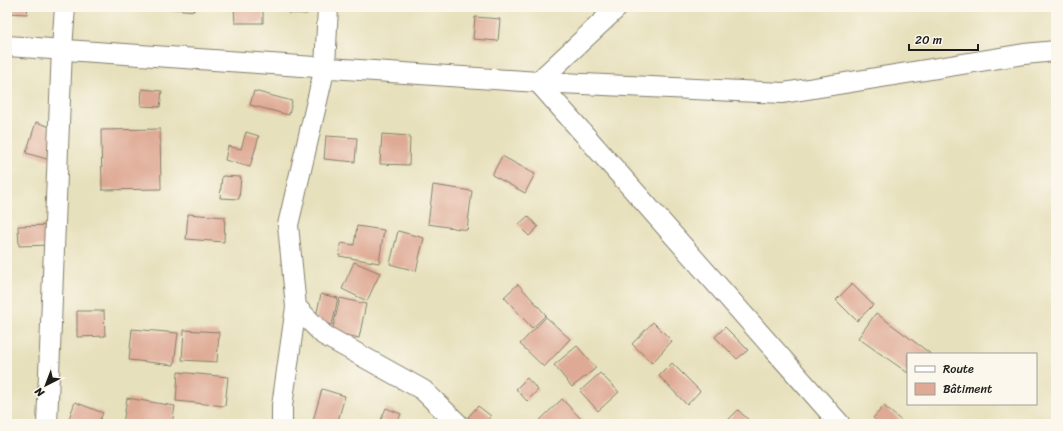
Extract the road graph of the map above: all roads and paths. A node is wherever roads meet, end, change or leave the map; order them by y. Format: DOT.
graph roads {
  1 [pos="65,7"];
  2 [pos="328,7"];
  3 [pos="618,7"];
  4 [pos="7,46"];
  5 [pos="62,49"];
  6 [pos="1056,51"];
  7 [pos="325,68"];
  8 [pos="538,82"];
  9 [pos="296,307"];
  10 [pos="47,424"];
  11 [pos="282,424"];
  12 [pos="458,424"];
  13 [pos="840,424"];
  1 -- 5 [label="street"];
  2 -- 7 [label="street"];
  3 -- 8 [label="street"];
  4 -- 5 [label="street"];
  5 -- 7 [label="street"];
  5 -- 10 [label="street"];
  6 -- 8 [label="street"];
  7 -- 8 [label="street"];
  7 -- 9 [label="street"];
  8 -- 13 [label="street"];
  9 -- 11 [label="street"];
  9 -- 12 [label="street"];
}
